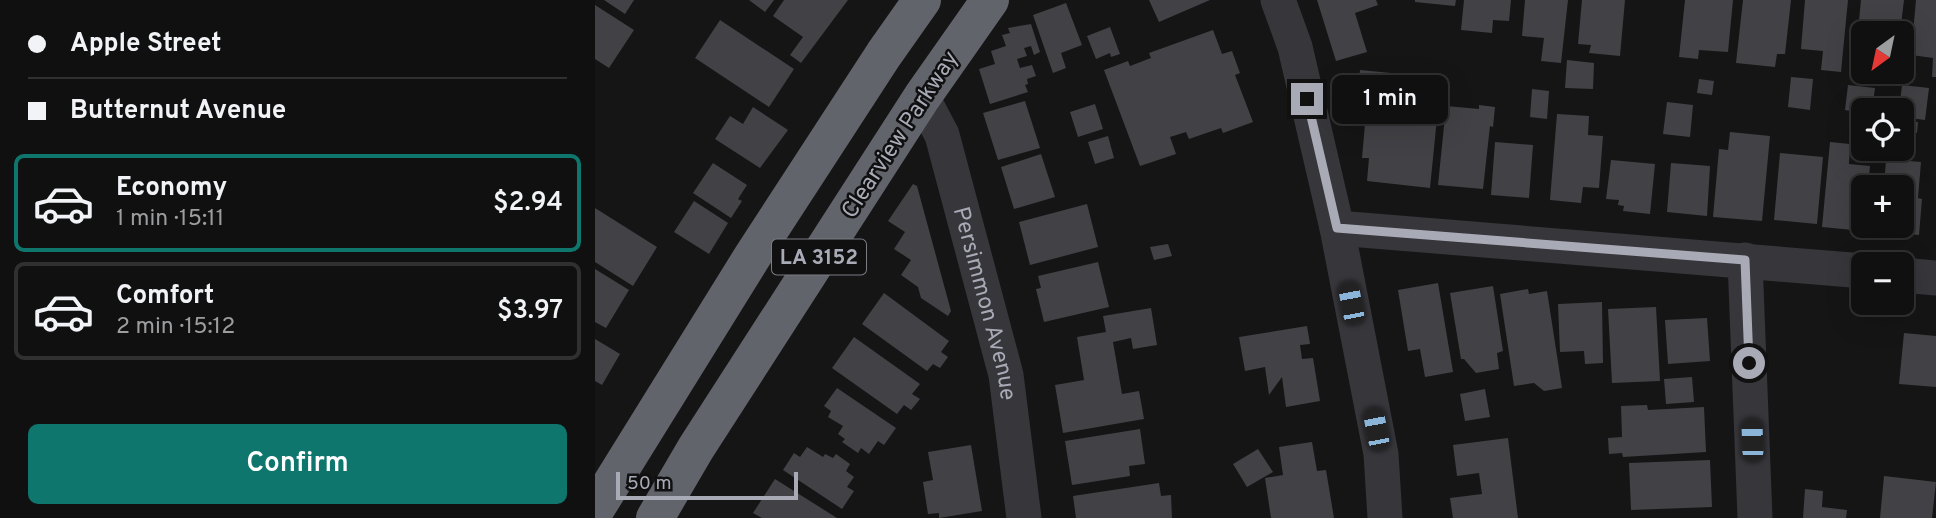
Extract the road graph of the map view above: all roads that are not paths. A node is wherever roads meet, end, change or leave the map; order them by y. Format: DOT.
graph roads {
  1 [pos="922,0"];
  2 [pos="972,0"];
  3 [pos="990,0"];
  4 [pos="1278,0"];
  5 [pos="949,58"];
  6 [pos="922,97"];
  7 [pos="1337,228"];
  8 [pos="1745,260"];
  9 [pos="1851,270"];
  10 [pos="1914,276"];
  11 [pos="1936,278"];
  12 [pos="595,510"];
  13 [pos="655,518"];
  14 [pos="1024,518"];
  15 [pos="1385,518"];
  16 [pos="1755,518"];
  1 -- 12 [label="highway, LA 3152"];
  2 -- 5 [label="highway"];
  3 -- 5 [label="highway, Clearview Parkway / LA 3152"];
  4 -- 7 [label="street"];
  5 -- 6 [label="highway, Clearview Parkway / LA 3152"];
  6 -- 13 [label="highway, Clearview Parkway / LA 3152"];
  6 -- 14 [label="street, Persimmon Avenue"];
  7 -- 8 [label="street"];
  7 -- 15 [label="street"];
  8 -- 9 [label="street"];
  8 -- 16 [label="street"];
  10 -- 11 [label="street"];
}
